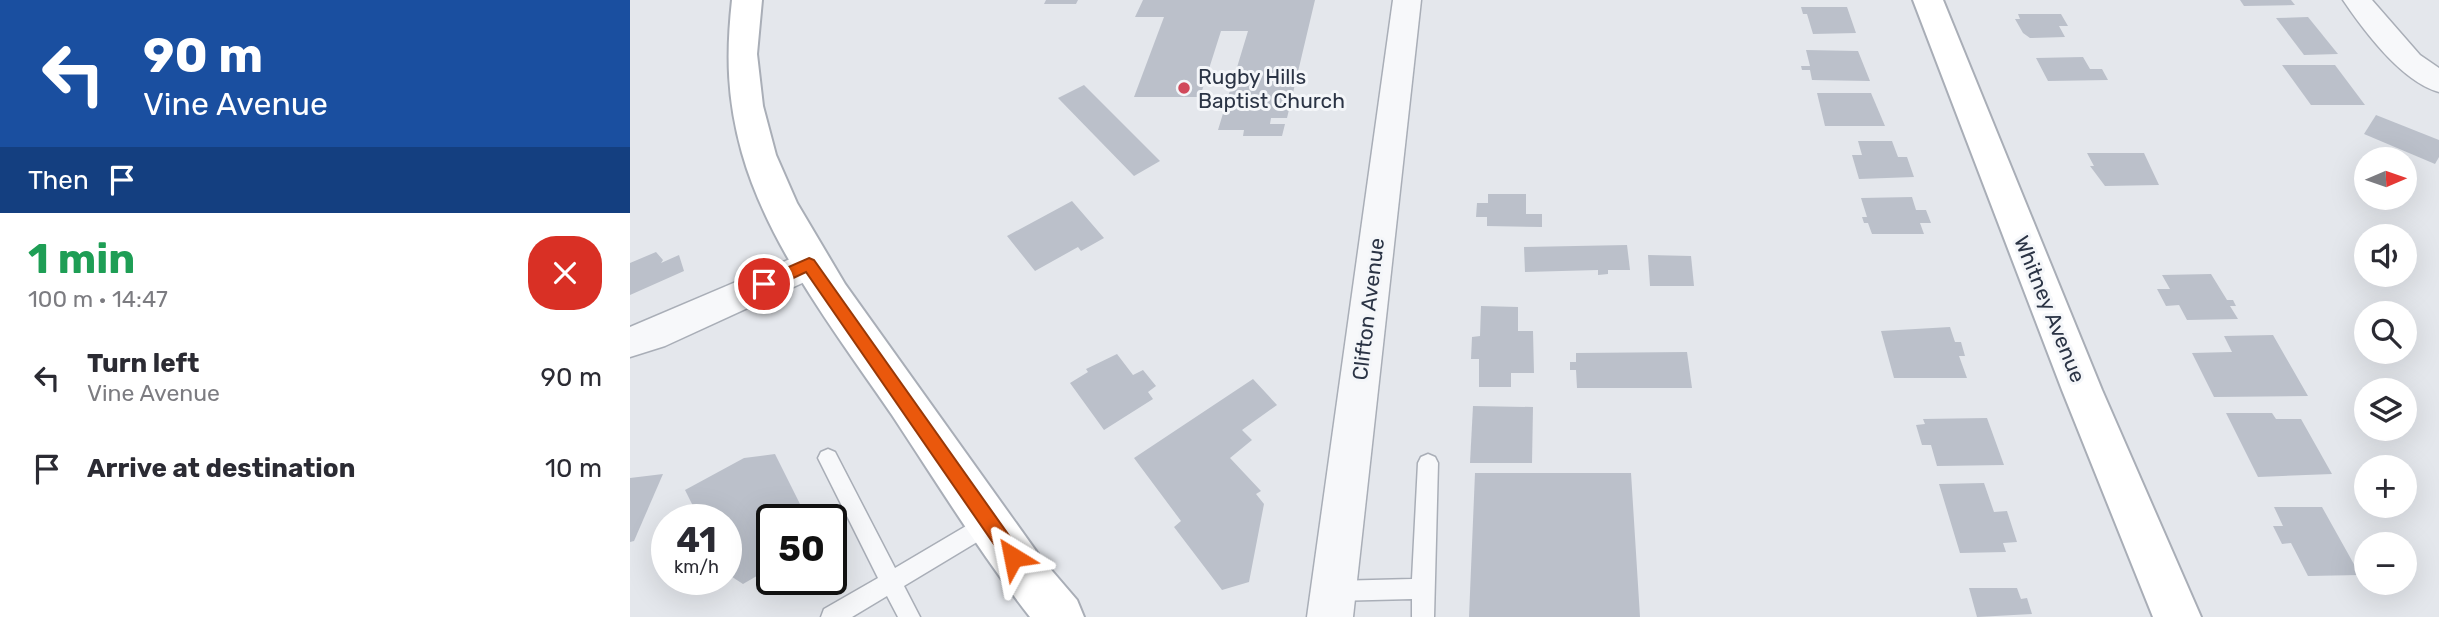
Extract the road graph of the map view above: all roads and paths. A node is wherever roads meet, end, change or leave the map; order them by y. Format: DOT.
graph roads {
  1 [pos="747,0"];
  2 [pos="1407,0"];
  3 [pos="1928,0"];
  4 [pos="2357,0"];
  5 [pos="2439,82"];
  6 [pos="809,264"];
  7 [pos="630,342"];
  8 [pos="828,458"];
  9 [pos="1428,463"];
  10 [pos="990,523"];
  11 [pos="889,583"];
  12 [pos="1422,589"];
  13 [pos="1332,604"];
  14 [pos="832,617"];
  15 [pos="909,617"];
  16 [pos="1060,617"];
  17 [pos="1423,617"];
  18 [pos="2177,617"];
  1 -- 6 [label="main road"];
  2 -- 13 [label="street, Clifton Avenue"];
  3 -- 18 [label="main road, Whitney Avenue"];
  4 -- 5 [label="street"];
  6 -- 7 [label="street"];
  6 -- 10 [label="main road"];
  8 -- 11 [label="lane"];
  9 -- 12 [label="lane"];
  10 -- 11 [label="lane"];
  10 -- 16 [label="main road"];
  11 -- 14 [label="lane"];
  11 -- 15 [label="lane"];
  12 -- 13 [label="lane"];
  12 -- 17 [label="lane"];
}
